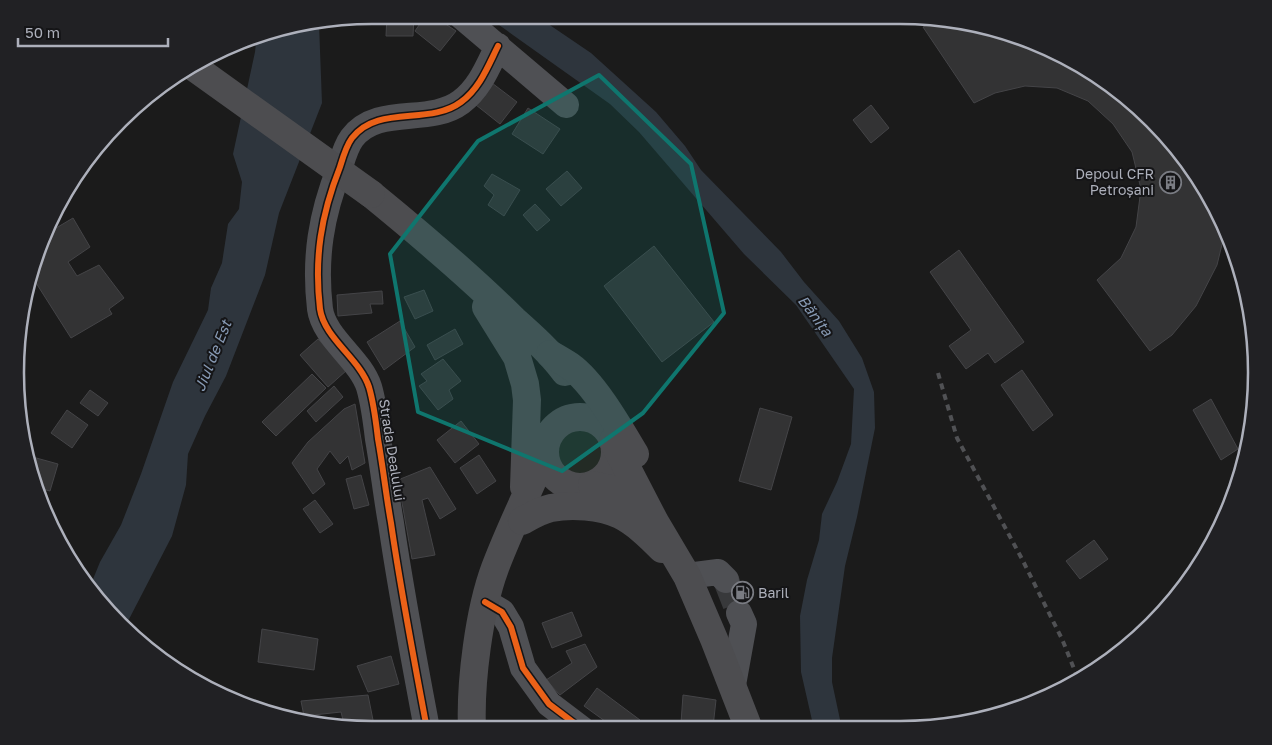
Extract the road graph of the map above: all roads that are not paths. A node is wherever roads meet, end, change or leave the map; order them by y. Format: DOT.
graph roads {
  1 [pos="471,24"];
  2 [pos="498,46"];
  3 [pos="198,70"];
  4 [pos="566,105"];
  5 [pos="462,271"];
  6 [pos="500,306"];
  7 [pos="550,354"];
  8 [pos="608,433"];
  9 [pos="546,447"];
  10 [pos="582,485"];
  11 [pos="518,519"];
  12 [pos="655,522"];
  13 [pos="683,568"];
  14 [pos="726,580"];
  15 [pos="486,602"];
  16 [pos="739,613"];
  17 [pos="732,685"];
  18 [pos="426,721"];
  19 [pos="472,721"];
  20 [pos="571,721"];
  21 [pos="746,721"];
  1 -- 2 [label="street"];
  2 -- 4 [label="street"];
  2 -- 18 [label="street, Strada Dealului"];
  3 -- 5 [label="main road, bridge"];
  5 -- 6 [label="main road"];
  5 -- 11 [label="main road"];
  6 -- 7 [label="main road"];
  6 -- 9 [label="main road"];
  7 -- 8 [label="main road"];
  7 -- 13 [label="main road"];
  8 -- 9 [label="main road"];
  8 -- 10 [label="main road"];
  8 -- 12 [label="main road"];
  9 -- 10 [label="main road"];
  9 -- 11 [label="main road"];
  10 -- 11 [label="main road"];
  10 -- 12 [label="main road"];
  11 -- 13 [label="main road"];
  11 -- 15 [label="main road"];
  12 -- 13 [label="main road"];
  13 -- 14 [label="street"];
  13 -- 17 [label="main road"];
  15 -- 19 [label="main road"];
  15 -- 20 [label="street"];
  16 -- 17 [label="street"];
  17 -- 21 [label="main road"];
}
